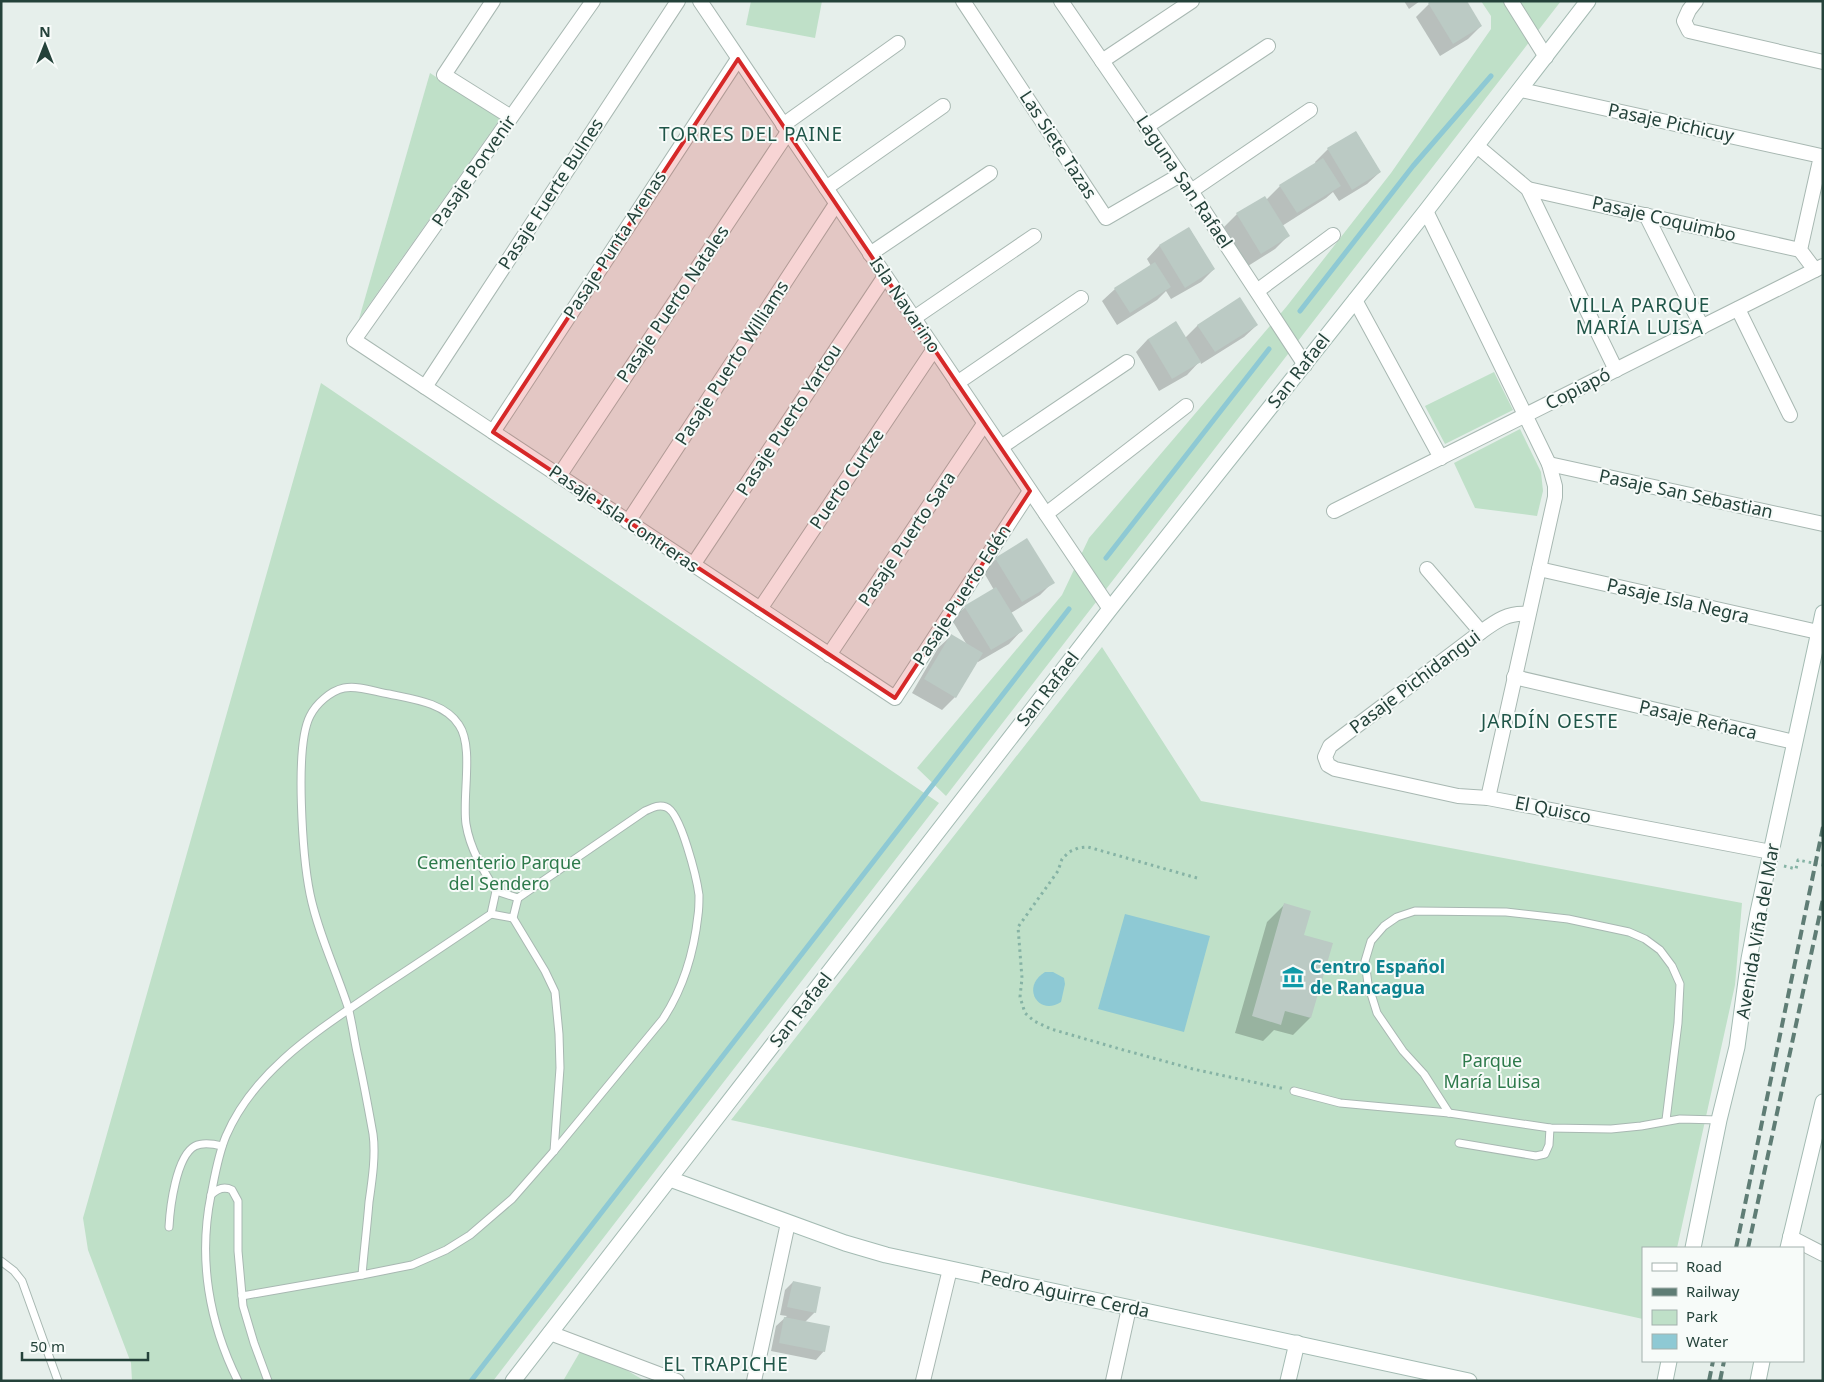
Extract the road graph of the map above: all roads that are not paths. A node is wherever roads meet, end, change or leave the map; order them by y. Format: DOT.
graph roads {
  1 [pos="493,1"];
  2 [pos="593,1"];
  3 [pos="678,1"];
  4 [pos="700,1"];
  5 [pos="963,1"];
  6 [pos="1061,1"];
  7 [pos="1192,1"];
  8 [pos="1511,1"];
  9 [pos="1588,1"];
  10 [pos="1696,1"];
  11 [pos="898,44"];
  12 [pos="1268,46"];
  13 [pos="1546,57"];
  14 [pos="738,59"];
  15 [pos="1102,61"];
  16 [pos="1823,62"];
  17 [pos="1521,90"];
  18 [pos="943,106"];
  19 [pos="1310,110"];
  20 [pos="511,117"];
  21 [pos="1146,127"];
  22 [pos="786,128"];
  23 [pos="1477,146"];
  24 [pos="990,172"];
  25 [pos="1180,175"];
  26 [pos="826,188"];
  27 [pos="1528,189"];
  28 [pos="1191,191"];
  29 [pos="836,204"];
  30 [pos="1426,211"];
  31 [pos="1646,215"];
  32 [pos="1333,235"];
  33 [pos="1034,236"];
  34 [pos="1800,250"];
  35 [pos="870,254"];
  36 [pos="1819,268"];
  37 [pos="885,276"];
  38 [pos="1257,291"];
  39 [pos="1081,298"];
  40 [pos="1355,300"];
  41 [pos="1738,309"];
  42 [pos="914,318"];
  43 [pos="1702,327"];
  44 [pos="354,340"];
  45 [pos="934,349"];
  46 [pos="1127,362"];
  47 [pos="1305,364"];
  48 [pos="1616,370"];
  49 [pos="957,383"];
  50 [pos="425,387"];
  51 [pos="1186,406"];
  52 [pos="1790,415"];
  53 [pos="1525,416"];
  54 [pos="984,424"];
  55 [pos="493,432"];
  56 [pos="1000,447"];
  57 [pos="1441,458"];
  58 [pos="1548,464"];
  59 [pos="559,476"];
  60 [pos="1030,491"];
  61 [pos="1334,512"];
  62 [pos="1046,514"];
  63 [pos="628,522"];
  64 [pos="1823,524"];
  65 [pos="693,565"];
  66 [pos="1427,569"];
  67 [pos="1538,569"];
  68 [pos="1110,609"];
  69 [pos="760,610"];
  70 [pos="1823,613"];
  71 [pos="1528,614"];
  72 [pos="1481,632"];
  73 [pos="1818,632"];
  74 [pos="829,654"];
  75 [pos="1514,677"];
  76 [pos="895,698"];
  77 [pos="1794,742"];
  78 [pos="1335,769"];
  79 [pos="1488,798"];
  80 [pos="1769,858"];
  81 [pos="496,891"];
  82 [pos="518,898"];
  83 [pos="491,914"];
  84 [pos="513,918"];
  85 [pos="349,1010"];
  86 [pos="1294,1091"];
  87 [pos="1823,1102"];
  88 [pos="1449,1113"];
  89 [pos="1666,1120"];
  90 [pos="1719,1120"];
  91 [pos="1550,1128"];
  92 [pos="1459,1143"];
  93 [pos="222,1146"];
  94 [pos="554,1151"];
  95 [pos="670,1178"];
  96 [pos="210,1195"];
  97 [pos="788,1223"];
  98 [pos="169,1227"];
  99 [pos="1789,1242"];
  100 [pos="1693,1247"];
  101 [pos="1803,1247"];
  102 [pos="1804,1247"];
  103 [pos="1823,1254"];
  104 [pos="1,1261"];
  105 [pos="950,1270"];
  106 [pos="362,1275"];
  107 [pos="242,1296"];
  108 [pos="1130,1308"];
  109 [pos="550,1333"];
  110 [pos="1296,1343"];
  111 [pos="1670,1362"];
  112 [pos="1762,1362"];
  113 [pos="58,1381"];
  114 [pos="238,1381"];
  115 [pos="268,1381"];
  116 [pos="513,1381"];
  117 [pos="677,1381"];
  118 [pos="754,1381"];
  119 [pos="923,1381"];
  120 [pos="1113,1381"];
  121 [pos="1288,1381"];
  122 [pos="1468,1381"];
  123 [pos="1665,1381"];
  124 [pos="1758,1381"];
  1 -- 20 [label="street"];
  2 -- 20 [label="street, Pasaje Porvenir"];
  3 -- 50 [label="street, Pasaje Fuerte Bulnes"];
  4 -- 14 [label="street, Isla Navarino"];
  5 -- 25 [label="street, Las Siete Tazas"];
  6 -- 15 [label="street, Laguna San Rafael"];
  7 -- 15 [label="street"];
  8 -- 13 [label="street"];
  9 -- 13 [label="street, San Rafael"];
  10 -- 16 [label="street"];
  11 -- 22 [label="street"];
  12 -- 21 [label="street"];
  13 -- 17 [label="street, San Rafael"];
  14 -- 22 [label="street, Isla Navarino"];
  14 -- 55 [label="street, Pasaje Punta Arenas"];
  15 -- 21 [label="street, Laguna San Rafael"];
  17 -- 23 [label="street, San Rafael"];
  17 -- 34 [label="street, Pasaje Pichicuy"];
  18 -- 26 [label="street"];
  19 -- 28 [label="street"];
  20 -- 44 [label="street, Pasaje Porvenir"];
  21 -- 25 [label="street, Laguna San Rafael"];
  22 -- 26 [label="street, Isla Navarino"];
  22 -- 59 [label="street, Pasaje Puerto Natales"];
  23 -- 27 [label="street"];
  23 -- 30 [label="street, San Rafael"];
  24 -- 35 [label="street"];
  25 -- 28 [label="street, Laguna San Rafael"];
  26 -- 29 [label="street, Isla Navarino"];
  27 -- 31 [label="street, Pasaje Coquimbo"];
  27 -- 48 [label="street"];
  28 -- 38 [label="street, Laguna San Rafael"];
  29 -- 35 [label="street, Isla Navarino"];
  29 -- 63 [label="street, Pasaje Puerto Williams"];
  30 -- 40 [label="street, San Rafael"];
  30 -- 53 [label="street"];
  31 -- 34 [label="street, Pasaje Coquimbo"];
  31 -- 43 [label="street"];
  32 -- 38 [label="street"];
  33 -- 42 [label="street"];
  34 -- 36 [label="street"];
  35 -- 37 [label="street, Isla Navarino"];
  36 -- 41 [label="street, Copiapó"];
  37 -- 42 [label="street, Isla Navarino"];
  37 -- 65 [label="street, Pasaje Puerto Yartou"];
  38 -- 47 [label="street, Laguna San Rafael"];
  39 -- 49 [label="street"];
  40 -- 47 [label="street, San Rafael"];
  40 -- 57 [label="street"];
  41 -- 43 [label="street, Copiapó"];
  41 -- 52 [label="street"];
  42 -- 45 [label="street, Isla Navarino"];
  43 -- 48 [label="street, Copiapó"];
  44 -- 50 [label="street, Pasaje Isla Contreras"];
  45 -- 49 [label="street, Isla Navarino"];
  45 -- 69 [label="street, Puerto Curtze"];
  46 -- 56 [label="street"];
  47 -- 68 [label="street, San Rafael"];
  48 -- 53 [label="street, Copiapó"];
  49 -- 54 [label="street, Isla Navarino"];
  50 -- 55 [label="street, Pasaje Isla Contreras"];
  51 -- 62 [label="street"];
  53 -- 57 [label="street, Copiapó"];
  53 -- 58 [label="street"];
  54 -- 56 [label="street, Isla Navarino"];
  54 -- 74 [label="street, Pasaje Puerto Sara"];
  55 -- 59 [label="street, Pasaje Isla Contreras"];
  56 -- 60 [label="street, Isla Navarino"];
  57 -- 61 [label="street, Copiapó"];
  58 -- 64 [label="street, Pasaje San Sebastian"];
  58 -- 67 [label="street"];
  59 -- 63 [label="street, Pasaje Isla Contreras"];
  60 -- 62 [label="street, Isla Navarino"];
  60 -- 76 [label="street, Pasaje Puerto Edén"];
  62 -- 68 [label="street, Isla Navarino"];
  63 -- 65 [label="street, Pasaje Isla Contreras"];
  65 -- 69 [label="street, Pasaje Isla Contreras"];
  66 -- 72 [label="street"];
  67 -- 71 [label="street"];
  67 -- 73 [label="street, Pasaje Isla Negra"];
  68 -- 95 [label="street, San Rafael"];
  69 -- 74 [label="street, Pasaje Isla Contreras"];
  70 -- 73 [label="street, Avenida Viña del Mar"];
  71 -- 72 [label="street, Pasaje Pichidangui"];
  71 -- 75 [label="street"];
  72 -- 78 [label="street, Pasaje Pichidangui"];
  73 -- 77 [label="street, Avenida Viña del Mar"];
  74 -- 76 [label="street, Pasaje Isla Contreras"];
  75 -- 77 [label="street, Pasaje Reñaca"];
  75 -- 79 [label="street"];
  77 -- 80 [label="street, Avenida Viña del Mar"];
  78 -- 79 [label="street, El Quisco"];
  79 -- 80 [label="street, El Quisco"];
  80 -- 90 [label="street, Avenida Viña del Mar"];
  81 -- 82 [label="lane"];
  81 -- 83 [label="lane"];
  81 -- 85 [label="lane"];
  82 -- 84 [label="lane"];
  82 -- 94 [label="lane"];
  83 -- 84 [label="lane"];
  83 -- 85 [label="lane"];
  84 -- 94 [label="lane"];
  85 -- 93 [label="lane"];
  85 -- 106 [label="lane"];
  86 -- 88 [label="lane"];
  87 -- 99 [label="street"];
  88 -- 89 [label="lane"];
  88 -- 91 [label="lane"];
  89 -- 90 [label="lane"];
  89 -- 91 [label="lane"];
  90 -- 100 [label="street, Avenida Viña del Mar"];
  91 -- 92 [label="lane"];
  93 -- 96 [label="lane"];
  93 -- 98 [label="lane"];
  94 -- 106 [label="lane"];
  95 -- 97 [label="street, Pedro Aguirre Cerda"];
  95 -- 109 [label="street, San Rafael"];
  96 -- 107 [label="lane"];
  96 -- 114 [label="lane"];
  97 -- 105 [label="street, Pedro Aguirre Cerda"];
  97 -- 118 [label="street"];
  99 -- 101 [label="street"];
  102 -- 103 [label="street"];
  104 -- 113 [label="lane"];
  105 -- 108 [label="street, Pedro Aguirre Cerda"];
  105 -- 119 [label="street"];
  106 -- 107 [label="lane"];
  107 -- 115 [label="lane"];
  108 -- 110 [label="street, Pedro Aguirre Cerda"];
  108 -- 120 [label="street"];
  109 -- 116 [label="street, San Rafael"];
  109 -- 117 [label="street"];
  110 -- 121 [label="street"];
  110 -- 122 [label="street, Pedro Aguirre Cerda"];
  111 -- 123 [label="street"];
  112 -- 124 [label="street"];
}
